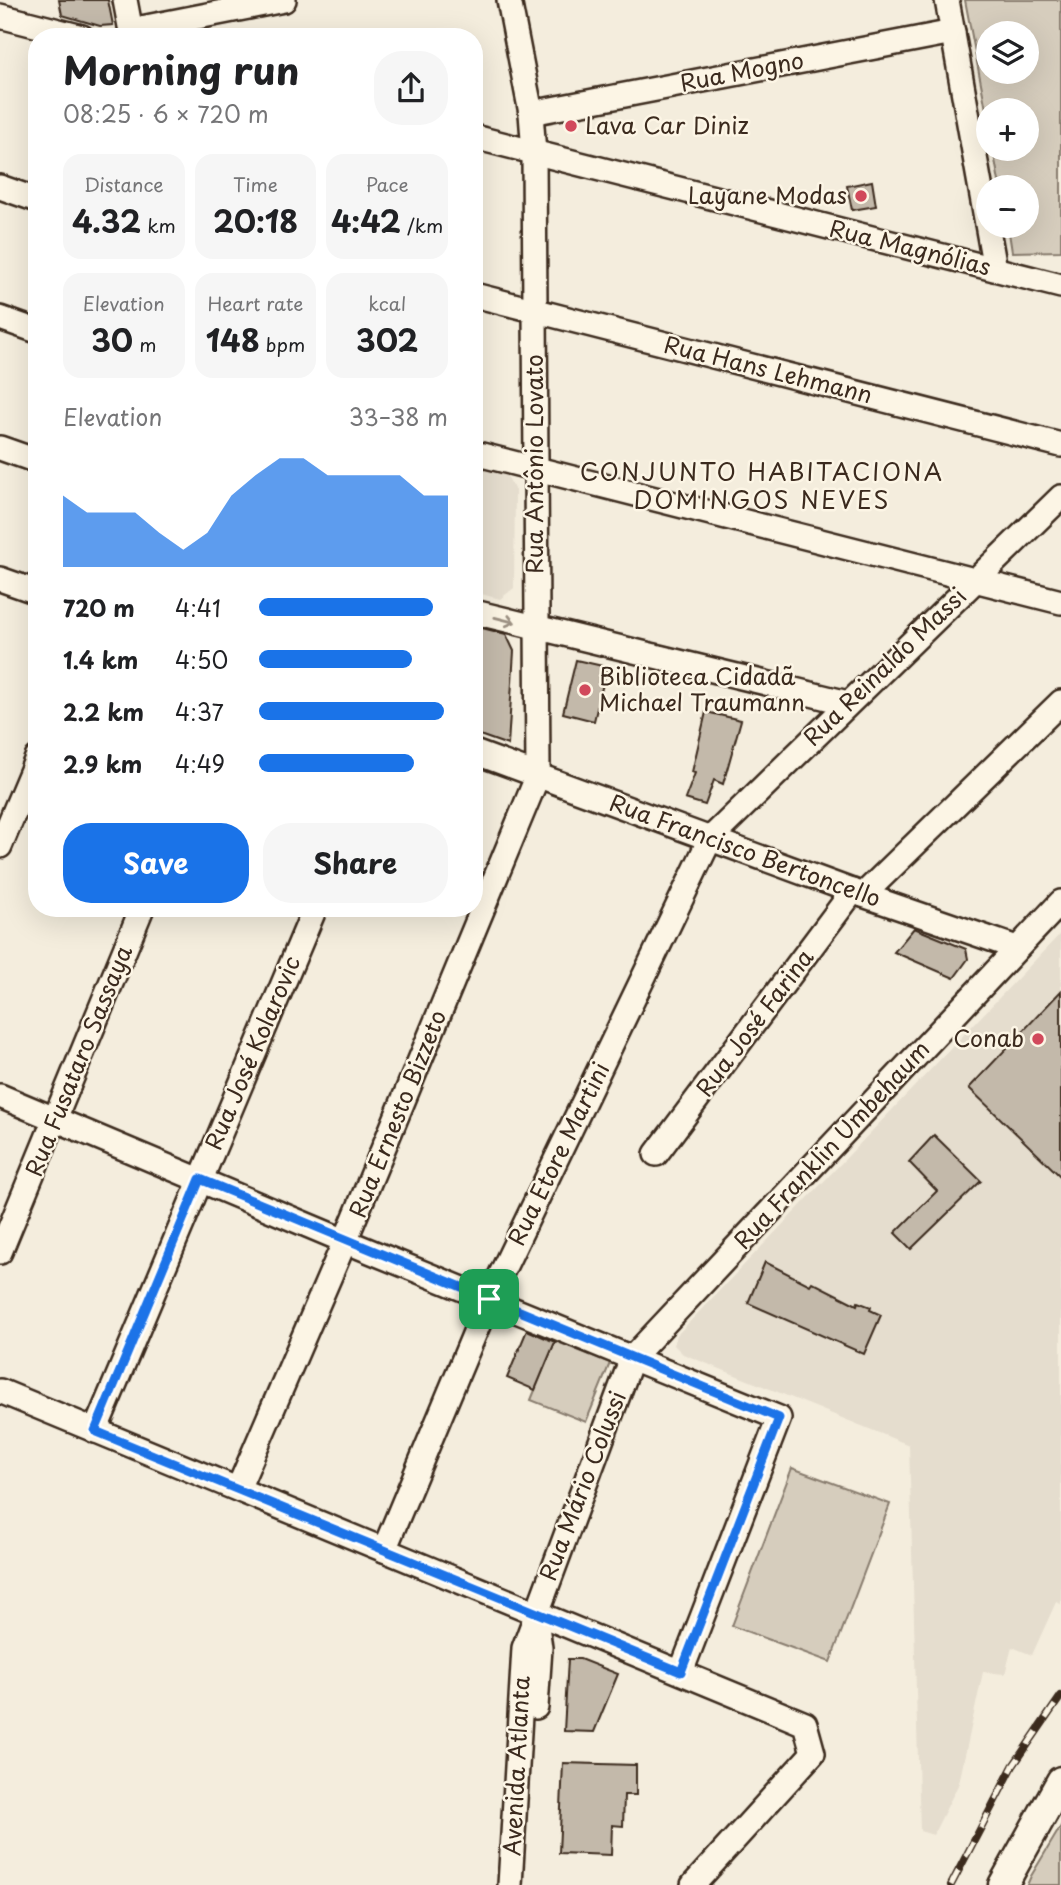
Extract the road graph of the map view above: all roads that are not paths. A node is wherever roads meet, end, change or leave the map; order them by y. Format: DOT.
graph roads {
  1 [pos="125,0"];
  2 [pos="284,0"];
  3 [pos="509,0"];
  4 [pos="947,0"];
  5 [pos="0,16"];
  6 [pos="47,28"];
  7 [pos="130,28"];
  8 [pos="154,28"];
  9 [pos="953,32"];
  10 [pos="531,113"];
  11 [pos="483,139"];
  12 [pos="534,153"];
  13 [pos="0,187"];
  14 [pos="28,197"];
  15 [pos="995,269"];
  16 [pos="1061,286"];
  17 [pos="483,297"];
  18 [pos="535,311"];
  19 [pos="0,318"];
  20 [pos="28,328"];
  21 [pos="1061,445"];
  22 [pos="0,447"];
  23 [pos="483,455"];
  24 [pos="28,458"];
  25 [pos="534,468"];
  26 [pos="1061,497"];
  27 [pos="0,579"];
  28 [pos="974,580"];
  29 [pos="28,589"];
  30 [pos="1061,602"];
  31 [pos="483,614"];
  32 [pos="536,628"];
  33 [pos="1061,702"];
  34 [pos="848,703"];
  35 [pos="483,755"];
  36 [pos="538,775"];
  37 [pos="28,779"];
  38 [pos="710,839"];
  39 [pos="0,846"];
  40 [pos="858,893"];
  41 [pos="1061,902"];
  42 [pos="483,908"];
  43 [pos="138,917"];
  44 [pos="311,917"];
  45 [pos="479,917"];
  46 [pos="1017,948"];
  47 [pos="0,1096"];
  48 [pos="56,1119"];
  49 [pos="656,1154"];
  50 [pos="200,1179"];
  51 [pos="345,1241"];
  52 [pos="0,1252"];
  53 [pos="489,1299"];
  54 [pos="632,1358"];
  55 [pos="0,1391"];
  56 [pos="95,1431"];
  57 [pos="238,1489"];
  58 [pos="384,1550"];
  59 [pos="535,1614"];
  60 [pos="532,1648"];
  61 [pos="681,1672"];
  62 [pos="1061,1781"];
  63 [pos="510,1885"];
  64 [pos="526,1885"];
  65 [pos="694,1885"];
  66 [pos="1003,1885"];
  1 -- 7 [label="street"];
  2 -- 8 [label="street"];
  3 -- 10 [label="street, Rua Antônio Lovato"];
  4 -- 9 [label="street"];
  5 -- 6 [label="street"];
  9 -- 10 [label="street, Rua Mogno"];
  9 -- 15 [label="street"];
  10 -- 12 [label="street, Rua Antônio Lovato"];
  11 -- 12 [label="street, Rua Magnólias"];
  12 -- 15 [label="street, Rua Magnólias"];
  12 -- 18 [label="street, Rua Antônio Lovato"];
  13 -- 14 [label="street"];
  15 -- 16 [label="street, Rua Magnólias"];
  17 -- 18 [label="street, Rua Hans Lehmann"];
  18 -- 21 [label="street, Rua Hans Lehmann"];
  18 -- 25 [label="street, Rua Antônio Lovato"];
  19 -- 20 [label="street"];
  22 -- 24 [label="street"];
  23 -- 25 [label="street"];
  25 -- 28 [label="street"];
  25 -- 32 [label="street, Rua Antônio Lovato"];
  26 -- 28 [label="street, Rua Reinaldo Massi"];
  27 -- 29 [label="street"];
  28 -- 30 [label="street"];
  28 -- 34 [label="street, Rua Reinaldo Massi"];
  31 -- 32 [label="street, one-way"];
  32 -- 34 [label="street"];
  32 -- 36 [label="street, Rua Antônio Lovato"];
  33 -- 40 [label="street, Rua José Farina"];
  34 -- 38 [label="street, Rua Reinaldo Massi"];
  35 -- 36 [label="street, Rua Francisco Bertoncello"];
  36 -- 38 [label="street, Rua Francisco Bertoncello"];
  36 -- 42 [label="street, Rua Ernesto Bizzeto"];
  37 -- 39 [label="street"];
  38 -- 40 [label="street, Rua Francisco Bertoncello"];
  38 -- 53 [label="street, Rua Etore Martini"];
  40 -- 46 [label="street, Rua Francisco Bertoncello"];
  40 -- 49 [label="street, Rua José Farina"];
  41 -- 46 [label="street, Rua Franklin Umbehaum"];
  43 -- 48 [label="street, Rua Fusataro Sassaya"];
  44 -- 50 [label="street, Rua José Kolarovic"];
  45 -- 51 [label="street, Rua Ernesto Bizzeto"];
  46 -- 54 [label="street, Rua Franklin Umbehaum"];
  47 -- 48 [label="street"];
  48 -- 50 [label="street"];
  48 -- 52 [label="street, Rua Fusataro Sassaya"];
  50 -- 51 [label="street"];
  50 -- 56 [label="street, Rua José Kolarovic"];
  51 -- 53 [label="street"];
  51 -- 57 [label="street, Rua Ernesto Bizzeto"];
  53 -- 54 [label="street"];
  53 -- 58 [label="street, Rua Etore Martini"];
  54 -- 59 [label="street, Rua Mário Colussi"];
  54 -- 61 [label="street"];
  55 -- 56 [label="street"];
  56 -- 57 [label="street"];
  57 -- 58 [label="street"];
  58 -- 59 [label="street"];
  59 -- 60 [label="street, Rua Mário Colussi"];
  59 -- 61 [label="street"];
  60 -- 63 [label="street, Avenida Atlanta"];
  60 -- 64 [label="street, Avenida Atlanta"];
  61 -- 65 [label="street"];
  62 -- 66 [label="main road"];
}
